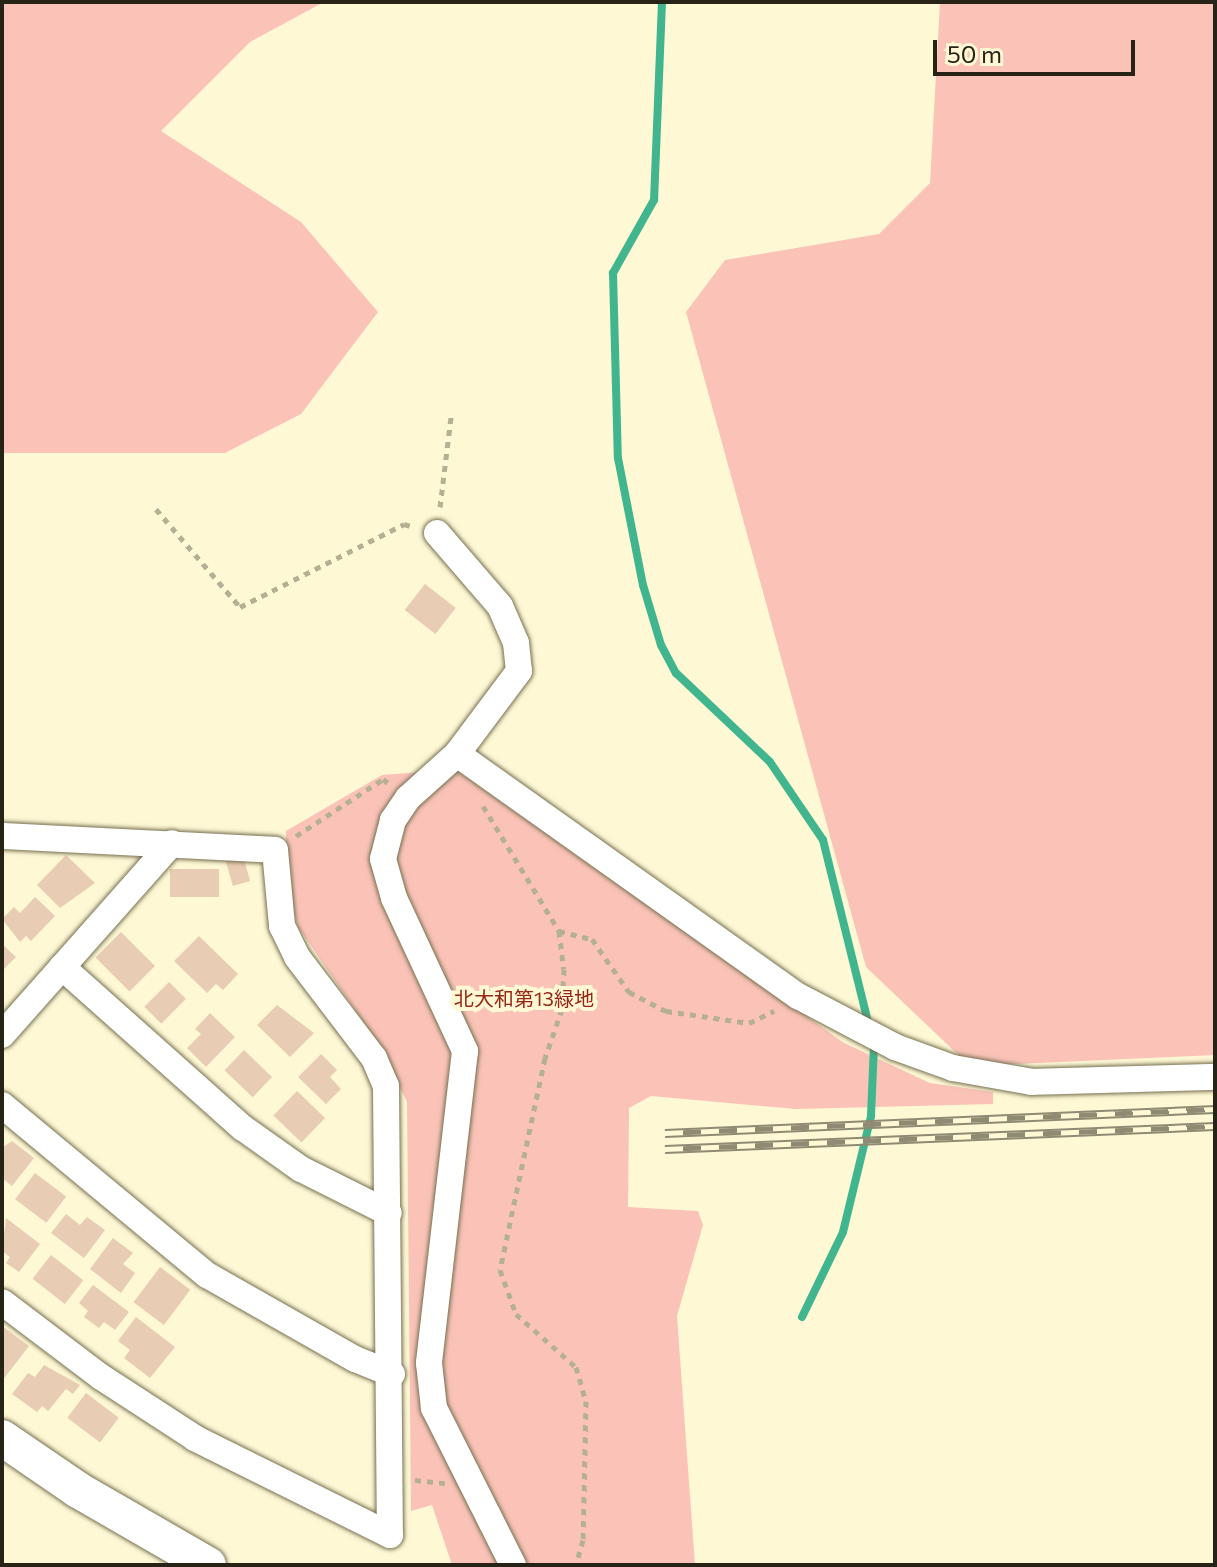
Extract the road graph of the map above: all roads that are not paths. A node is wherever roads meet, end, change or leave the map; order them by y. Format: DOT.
graph roads {
  1 [pos="437,533"];
  2 [pos="457,754"];
  3 [pos="2,836"];
  4 [pos="172,843"];
  5 [pos="62,967"];
  6 [pos="2,1035"];
  7 [pos="1215,1077"];
  8 [pos="2,1105"];
  9 [pos="389,1213"];
  10 [pos="2,1302"];
  11 [pos="392,1374"];
  12 [pos="2,1438"];
  13 [pos="208,1565"];
  14 [pos="513,1565"];
  1 -- 2 [label="street"];
  2 -- 7 [label="street"];
  2 -- 14 [label="street"];
  3 -- 4 [label="street"];
  4 -- 5 [label="street"];
  4 -- 9 [label="street"];
  5 -- 6 [label="street"];
  5 -- 9 [label="street"];
  8 -- 11 [label="street"];
  9 -- 11 [label="street"];
  10 -- 11 [label="street"];
  12 -- 13 [label="street"];
}
